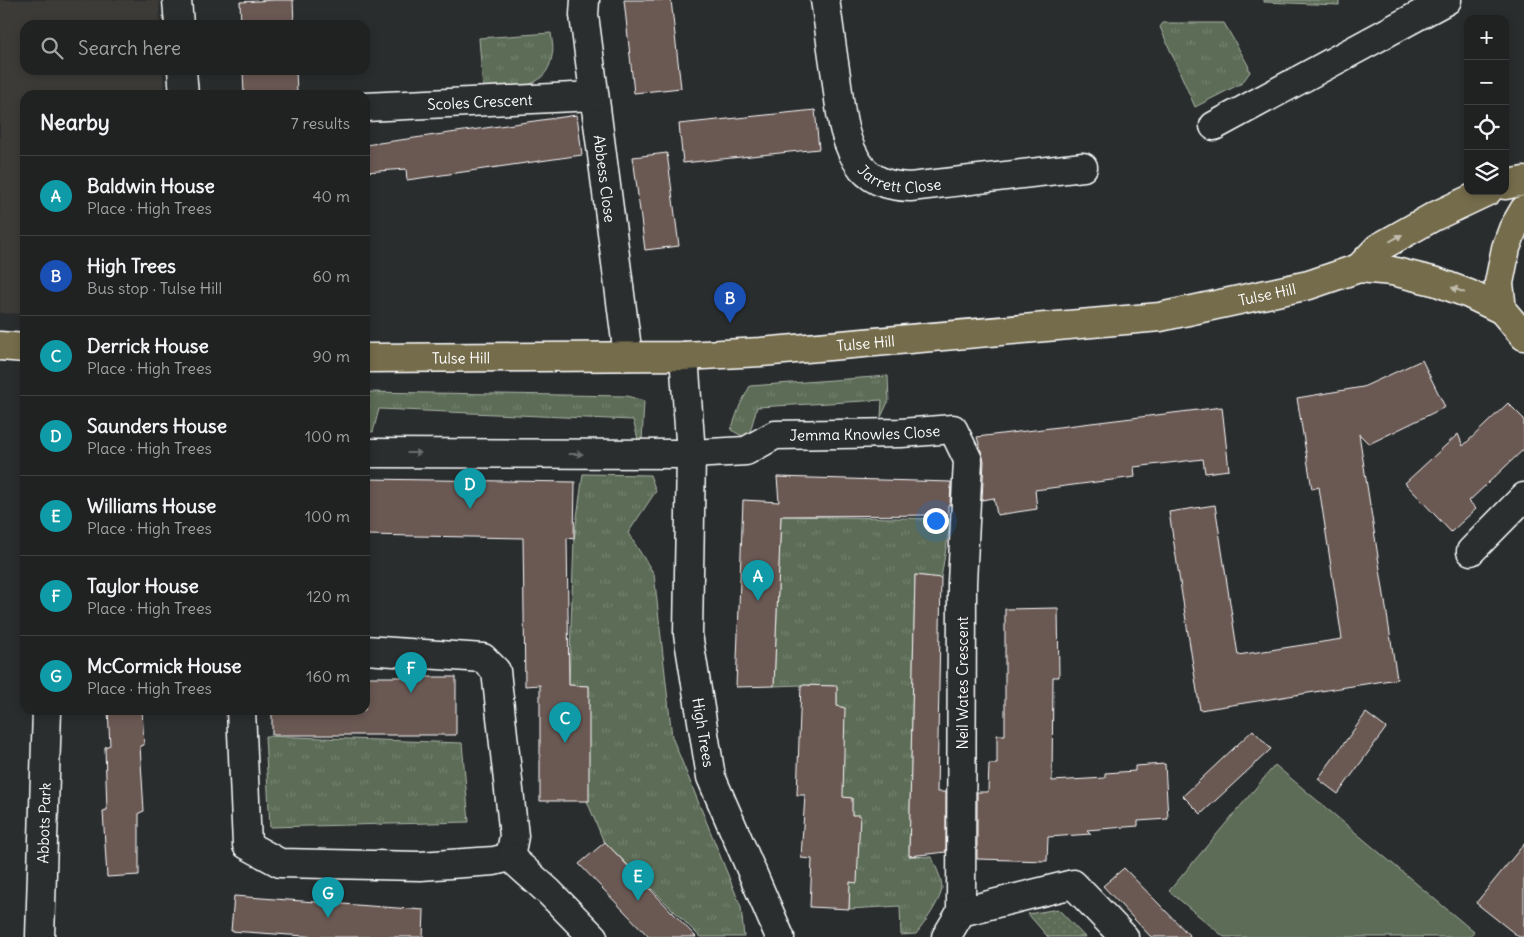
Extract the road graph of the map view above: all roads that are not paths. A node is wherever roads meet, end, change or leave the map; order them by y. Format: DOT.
graph roads {
  1 [pos="177,0"];
  2 [pos="584,0"];
  3 [pos="825,0"];
  4 [pos="1447,0"];
  5 [pos="179,20"];
  6 [pos="182,75"];
  7 [pos="184,90"];
  8 [pos="594,96"];
  9 [pos="370,107"];
  10 [pos="1214,126"];
  11 [pos="1083,167"];
  12 [pos="1524,181"];
  13 [pos="1509,184"];
  14 [pos="1480,195"];
  15 [pos="1524,210"];
  16 [pos="1358,268"];
  17 [pos="1502,310"];
  18 [pos="1524,336"];
  19 [pos="0,346"];
  20 [pos="20,348"];
  21 [pos="628,356"];
  22 [pos="684,356"];
  23 [pos="370,358"];
  24 [pos="953,429"];
  25 [pos="370,453"];
  26 [pos="690,454"];
  27 [pos="1524,497"];
  28 [pos="1471,552"];
  29 [pos="370,650"];
  30 [pos="47,715"];
  31 [pos="241,715"];
  32 [pos="510,857"];
  33 [pos="961,912"];
  34 [pos="784,936"];
  35 [pos="40,937"];
  36 [pos="593,937"];
  37 [pos="946,937"];
  38 [pos="1124,937"];
  1 -- 5 [label="street"];
  2 -- 8 [label="street, Abbess Close"];
  3 -- 11 [label="street, Jarrett Close"];
  4 -- 10 [label="street"];
  6 -- 7 [label="street"];
  8 -- 9 [label="street, Scoles Crescent"];
  8 -- 21 [label="street, Abbess Close"];
  12 -- 13 [label="main road"];
  16 -- 14 [label="main road, Tulse Hill, one-way"];
  15 -- 17 [label="main road"];
  17 -- 16 [label="main road, Tulse Hill, one-way"];
  16 -- 22 [label="main road, Tulse Hill"];
  17 -- 18 [label="main road"];
  19 -- 20 [label="main road"];
  21 -- 22 [label="main road, Tulse Hill"];
  21 -- 23 [label="main road, Tulse Hill"];
  22 -- 26 [label="street, High Trees"];
  24 -- 26 [label="street, Jemma Knowles Close"];
  24 -- 33 [label="street, Neil Wates Crescent"];
  25 -- 26 [label="street, one-way"];
  26 -- 34 [label="street, High Trees"];
  27 -- 28 [label="street"];
  29 -- 32 [label="street"];
  30 -- 35 [label="street, Abbots Park"];
  31 -- 32 [label="street"];
  32 -- 36 [label="street"];
  33 -- 37 [label="street"];
  33 -- 38 [label="street"];
}
